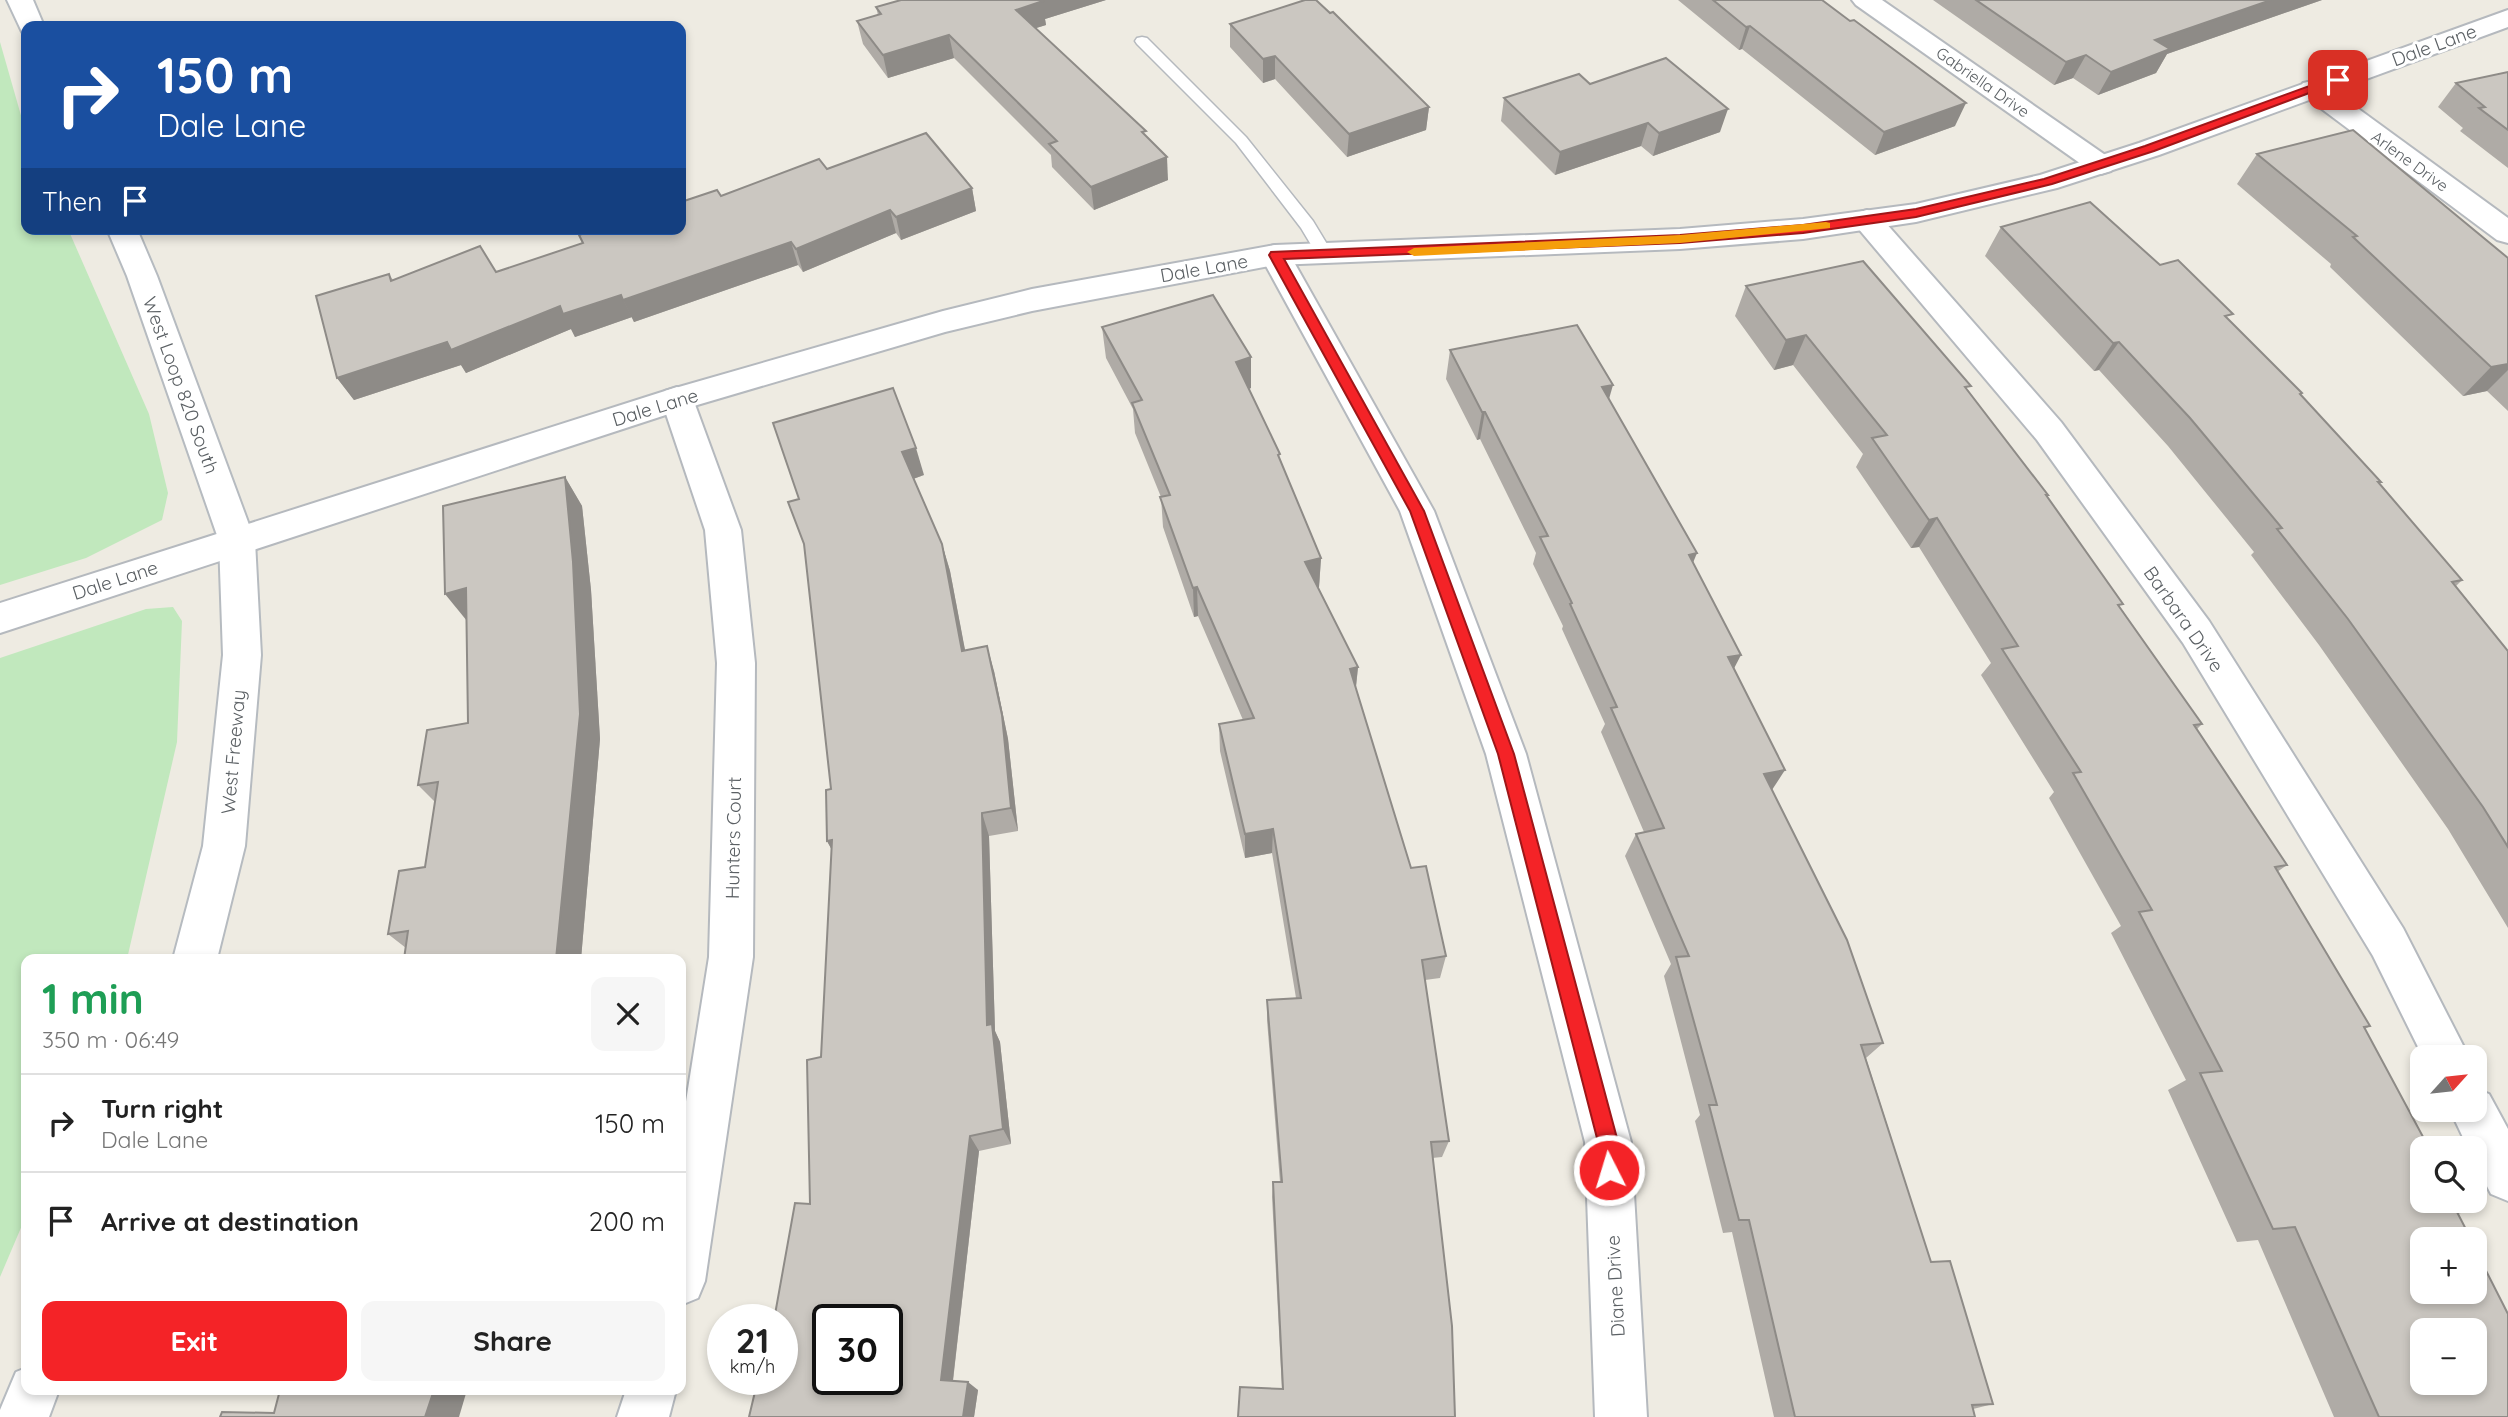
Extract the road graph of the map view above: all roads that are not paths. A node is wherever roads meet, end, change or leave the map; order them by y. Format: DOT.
graph roads {
  1 [pos="20,0"];
  2 [pos="1865,0"];
  3 [pos="2508,18"];
  4 [pos="29,21"];
  5 [pos="1142,41"];
  6 [pos="2313,89"];
  7 [pos="2101,165"];
  8 [pos="1867,220"];
  9 [pos="2508,233"];
  10 [pos="125,235"];
  11 [pos="1325,254"];
  12 [pos="1275,255"];
  13 [pos="677,399"];
  14 [pos="237,541"];
  15 [pos="0,618"];
  16 [pos="196,954"];
  17 [pos="2441,1045"];
  18 [pos="2479,1122"];
  19 [pos="2508,1177"];
  20 [pos="686,1249"];
  21 [pos="32,1395"];
  22 [pos="650,1395"];
  23 [pos="23,1417"];
  24 [pos="643,1417"];
  25 [pos="1621,1417"];
  1 -- 4 [label="street"];
  2 -- 7 [label="street, Gabriella Drive"];
  3 -- 6 [label="street, Dale Lane"];
  5 -- 11 [label="lane"];
  6 -- 7 [label="street, Dale Lane"];
  6 -- 9 [label="street, Arlene Drive"];
  7 -- 8 [label="street, Dale Lane"];
  8 -- 11 [label="street, Dale Lane"];
  8 -- 17 [label="street, Barbara Drive"];
  10 -- 14 [label="street, West Loop 820 South"];
  11 -- 12 [label="street, Dale Lane"];
  12 -- 13 [label="street, Dale Lane"];
  12 -- 25 [label="street, Diane Drive"];
  13 -- 14 [label="street, Dale Lane"];
  13 -- 20 [label="street, Hunters Court"];
  14 -- 15 [label="street, Dale Lane"];
  14 -- 16 [label="street, West Freeway"];
  18 -- 19 [label="street"];
  21 -- 23 [label="street"];
  22 -- 24 [label="street"];
}
